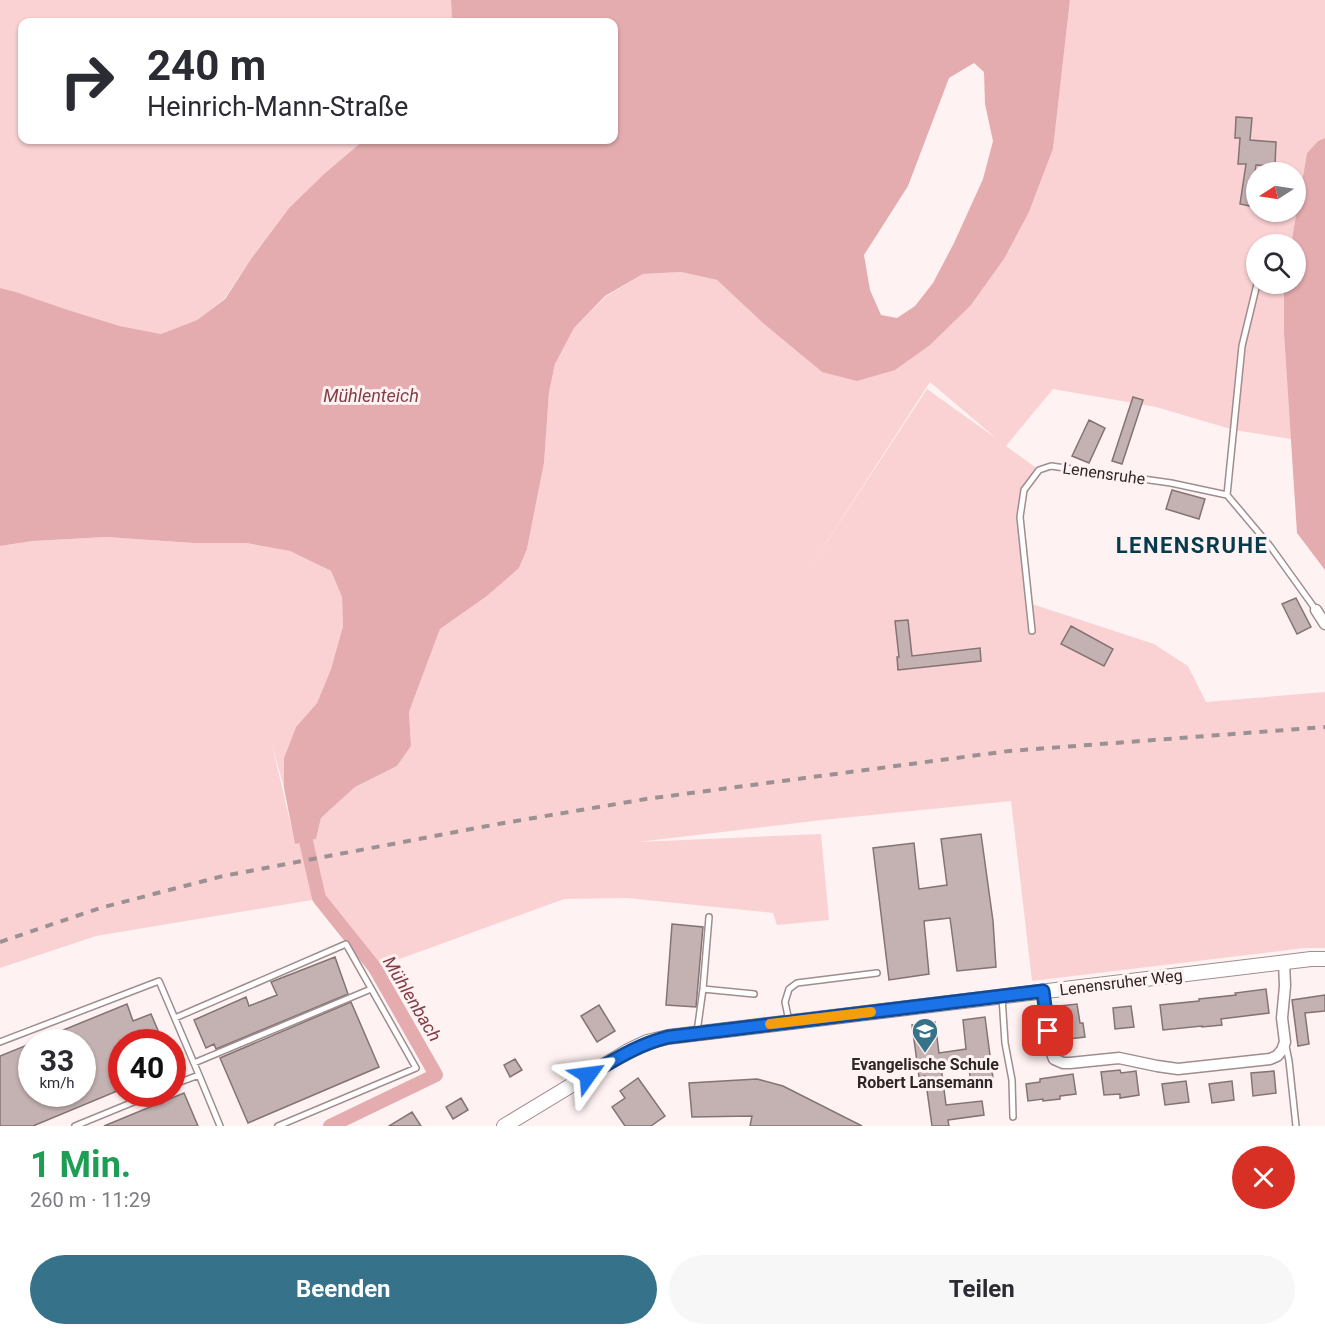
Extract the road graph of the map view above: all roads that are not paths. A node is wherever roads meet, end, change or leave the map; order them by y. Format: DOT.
graph roads {
  1 [pos="1255,294"];
  2 [pos="1227,495"];
  3 [pos="1316,610"];
  4 [pos="1325,624"];
  5 [pos="1032,631"];
  6 [pos="709,917"];
  7 [pos="1325,959"];
  8 [pos="1284,962"];
  9 [pos="877,973"];
  10 [pos="371,989"];
  11 [pos="703,989"];
  12 [pos="1043,991"];
  13 [pos="754,994"];
  14 [pos="1002,996"];
  15 [pos="175,1018"];
  16 [pos="789,1021"];
  17 [pos="697,1032"];
  18 [pos="0,1042"];
  19 [pos="1285,1042"];
  20 [pos="194,1063"];
  21 [pos="199,1075"];
  22 [pos="186,1080"];
  23 [pos="121,1107"];
  24 [pos="1014,1117"];
  25 [pos="508,1125"];
  26 [pos="75,1126"];
  27 [pos="220,1126"];
  28 [pos="278,1126"];
  29 [pos="1296,1126"];
  1 -- 2 [label="lane"];
  2 -- 3 [label="lane"];
  2 -- 5 [label="lane, Lenensruhe"];
  3 -- 4 [label="street"];
  6 -- 11 [label="lane"];
  7 -- 8 [label="street, Lenensruher Weg"];
  8 -- 12 [label="street, Lenensruher Weg"];
  8 -- 19 [label="street"];
  9 -- 16 [label="lane"];
  10 -- 15 [label="lane"];
  10 -- 20 [label="lane"];
  10 -- 28 [label="lane"];
  11 -- 13 [label="lane"];
  11 -- 17 [label="lane"];
  12 -- 14 [label="street, Lenensruher Weg"];
  12 -- 19 [label="street"];
  14 -- 16 [label="street, Lenensruher Weg"];
  14 -- 24 [label="lane"];
  15 -- 18 [label="lane"];
  15 -- 20 [label="lane"];
  16 -- 17 [label="street, Lenensruher Weg"];
  17 -- 25 [label="street, Lenensruher Weg"];
  19 -- 29 [label="lane"];
  20 -- 21 [label="lane"];
  21 -- 22 [label="lane"];
  21 -- 27 [label="lane"];
  23 -- 26 [label="lane"];
}
